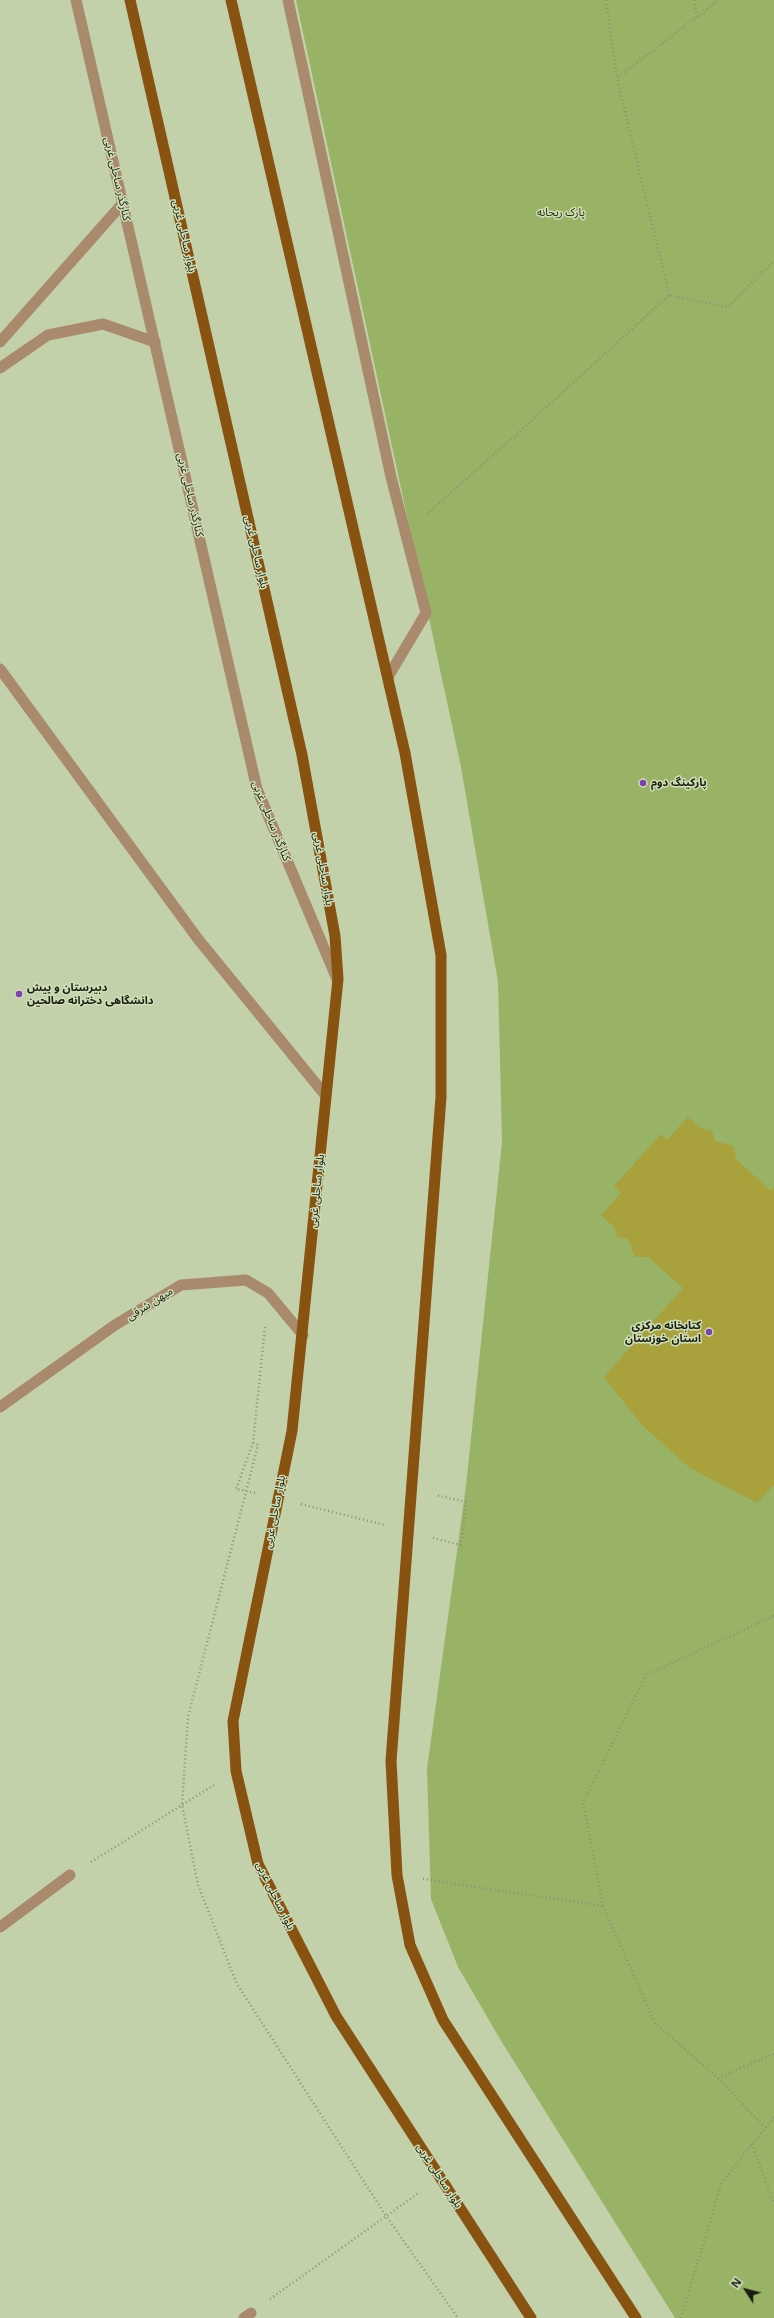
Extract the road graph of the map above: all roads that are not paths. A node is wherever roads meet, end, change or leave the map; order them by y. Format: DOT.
graph roads {
  1 [pos="76,0"];
  2 [pos="130,0"];
  3 [pos="231,0"];
  4 [pos="288,0"];
  5 [pos="123,203"];
  6 [pos="0,342"];
  7 [pos="154,342"];
  8 [pos="0,368"];
  9 [pos="0,669"];
  10 [pos="388,677"];
  11 [pos="338,979"];
  12 [pos="326,1096"];
  13 [pos="303,1335"];
  14 [pos="0,1407"];
  15 [pos="70,1875"];
  16 [pos="0,1927"];
  17 [pos="531,2318"];
  18 [pos="636,2318"];
  1 -- 5 [label="street, کنارگذر ساحلی غربی"];
  2 -- 11 [label="main road, بلوار ساحلی غربی"];
  3 -- 10 [label="main road"];
  4 -- 10 [label="street"];
  5 -- 6 [label="street"];
  5 -- 7 [label="street, کنارگذر ساحلی غربی"];
  7 -- 8 [label="street"];
  7 -- 11 [label="street, کنارگذر ساحلی غربی"];
  9 -- 12 [label="street"];
  10 -- 18 [label="main road"];
  11 -- 12 [label="main road, بلوار ساحلی غربی"];
  12 -- 13 [label="main road, بلوار ساحلی غربی"];
  13 -- 14 [label="street, میهن شرقی"];
  13 -- 17 [label="main road, بلوار ساحلی غربی"];
  15 -- 16 [label="street"];
}
